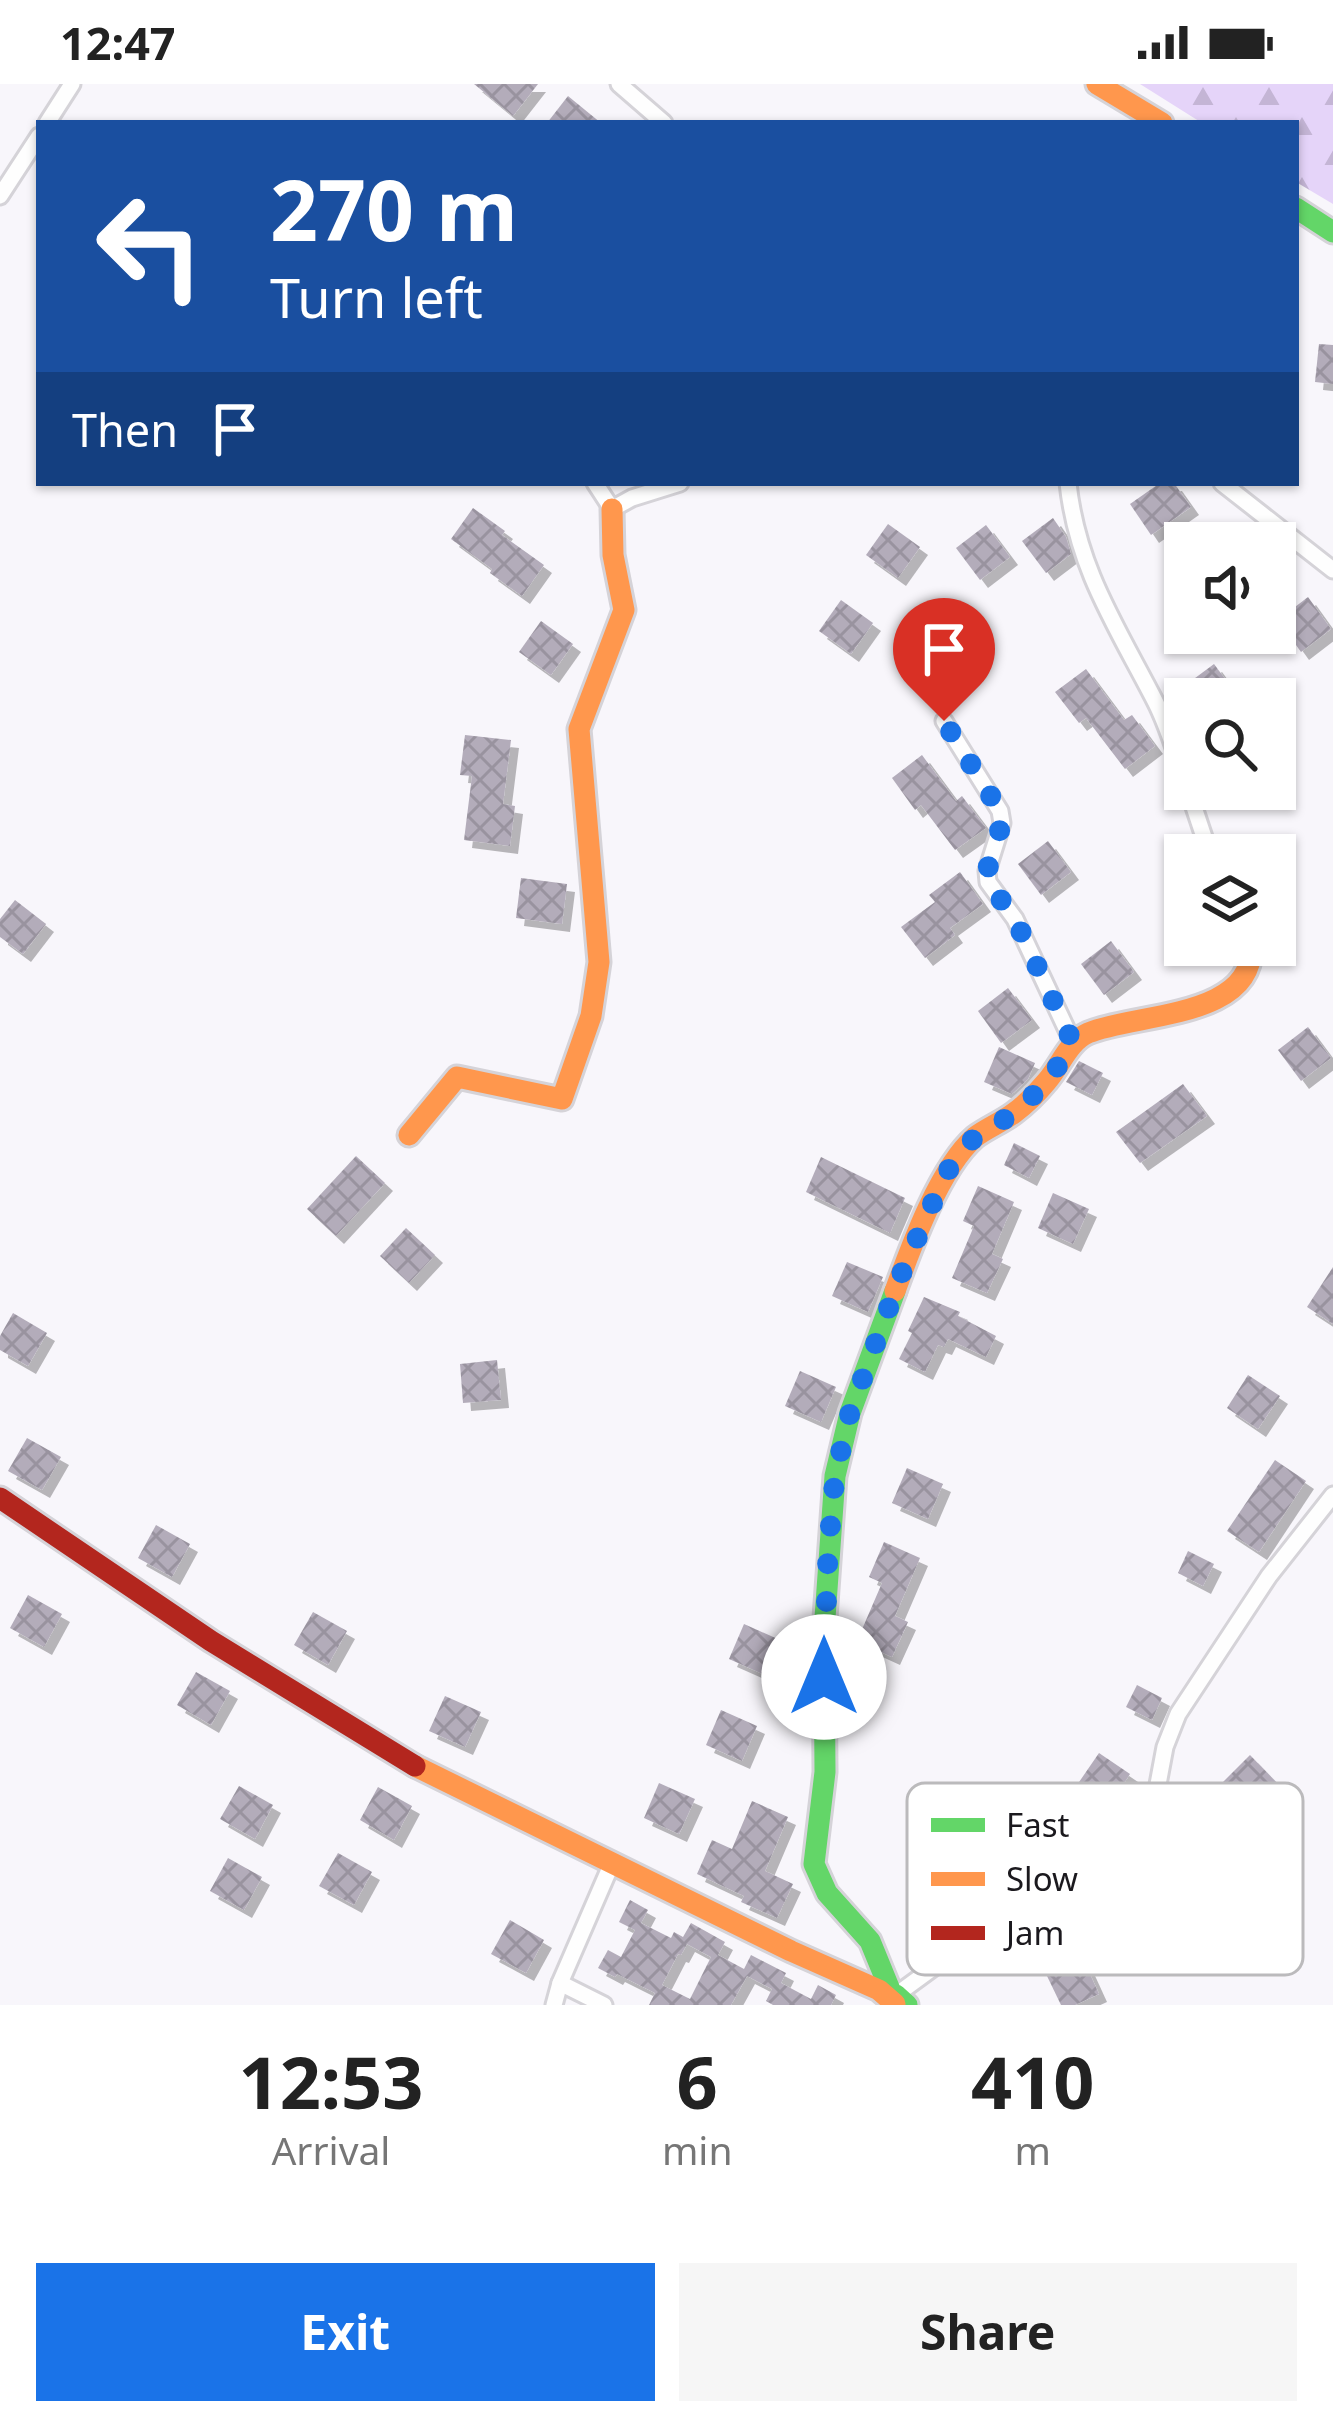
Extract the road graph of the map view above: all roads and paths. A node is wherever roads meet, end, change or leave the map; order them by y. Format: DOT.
graph roads {
  1 [pos="72,84"];
  2 [pos="619,84"];
  3 [pos="1097,84"];
  4 [pos="49,120"];
  5 [pos="661,120"];
  6 [pos="1157,120"];
  7 [pos="36,141"];
  8 [pos="0,196"];
  9 [pos="1299,210"];
  10 [pos="1333,232"];
  11 [pos="597,486"];
  12 [pos="670,486"];
  13 [pos="1068,486"];
  14 [pos="1226,486"];
  15 [pos="612,508"];
  16 [pos="1333,570"];
  17 [pos="944,721"];
  18 [pos="1164,723"];
  19 [pos="1249,966"];
  20 [pos="1073,1043"];
  21 [pos="409,1136"];
  22 [pos="1333,1495"];
  23 [pos="0,1498"];
  24 [pos="1159,1783"];
  25 [pos="612,1863"];
  26 [pos="932,1975"];
  27 [pos="560,1983"];
  28 [pos="898,2002"];
  29 [pos="554,2005"];
  30 [pos="604,2005"];
  1 -- 4 [label="street"];
  2 -- 5 [label="street"];
  3 -- 6 [label="street"];
  7 -- 8 [label="street"];
  9 -- 10 [label="street"];
  11 -- 15 [label="street"];
  12 -- 15 [label="street"];
  13 -- 18 [label="street"];
  14 -- 16 [label="street"];
  15 -- 21 [label="street"];
  17 -- 20 [label="street"];
  19 -- 20 [label="street"];
  20 -- 28 [label="street"];
  22 -- 24 [label="street"];
  23 -- 25 [label="street"];
  25 -- 27 [label="street"];
  25 -- 28 [label="street"];
  26 -- 28 [label="street"];
  27 -- 29 [label="street"];
  27 -- 30 [label="street"];
}
